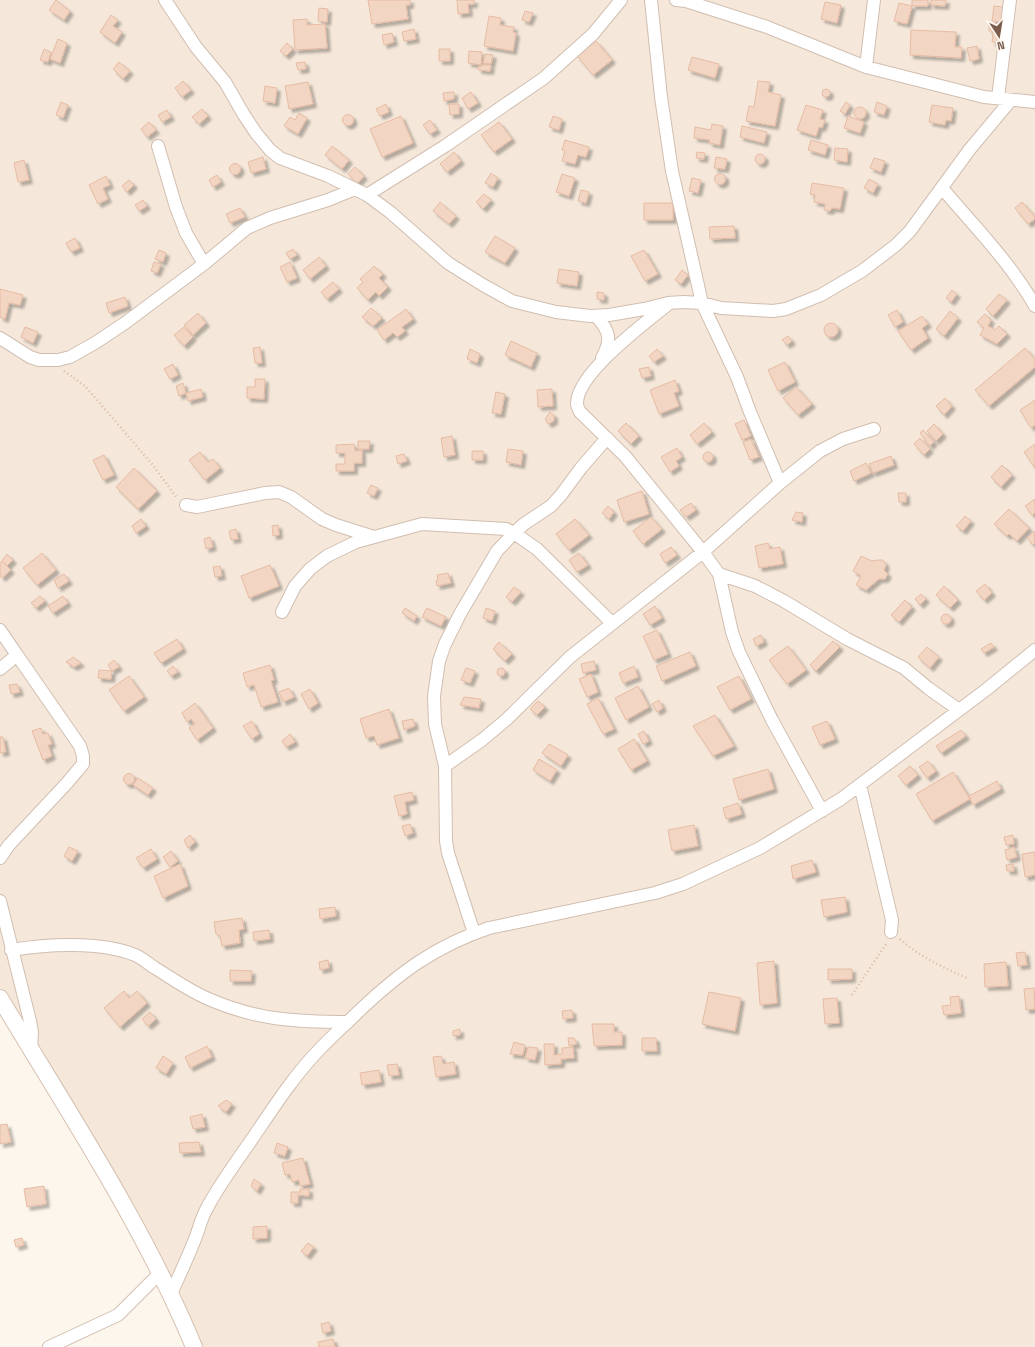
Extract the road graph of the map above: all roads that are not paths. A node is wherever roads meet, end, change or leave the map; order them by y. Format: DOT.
graph roads {
  1 [pos="165,0"];
  2 [pos="621,0"];
  3 [pos="651,0"];
  4 [pos="676,0"];
  5 [pos="874,0"];
  6 [pos="1010,0"];
  7 [pos="866,67"];
  8 [pos="998,98"];
  9 [pos="1011,100"];
  10 [pos="1035,102"];
  11 [pos="158,146"];
  12 [pos="942,188"];
  13 [pos="355,189"];
  14 [pos="367,195"];
  15 [pos="204,264"];
  16 [pos="702,303"];
  17 [pos="668,304"];
  18 [pos="1035,306"];
  19 [pos="596,316"];
  20 [pos="0,338"];
  21 [pos="598,366"];
  22 [pos="874,429"];
  23 [pos="607,438"];
  24 [pos="780,483"];
  25 [pos="186,505"];
  26 [pos="514,533"];
  27 [pos="374,537"];
  28 [pos="703,552"];
  29 [pos="719,574"];
  30 [pos="282,612"];
  31 [pos="612,623"];
  32 [pos="0,630"];
  33 [pos="1035,650"];
  34 [pos="17,655"];
  35 [pos="0,669"];
  36 [pos="960,710"];
  37 [pos="445,766"];
  38 [pos="860,785"];
  39 [pos="822,811"];
  40 [pos="0,858"];
  41 [pos="0,901"];
  42 [pos="891,932"];
  43 [pos="474,933"];
  44 [pos="11,950"];
  45 [pos="0,998"];
  46 [pos="348,1022"];
  47 [pos="31,1050"];
  48 [pos="160,1273"];
  49 [pos="171,1294"];
  50 [pos="49,1347"];
  51 [pos="194,1347"];
  1 -- 13 [label="street"];
  2 -- 14 [label="street"];
  3 -- 16 [label="street"];
  4 -- 7 [label="street"];
  5 -- 7 [label="street"];
  6 -- 8 [label="street"];
  7 -- 8 [label="street"];
  8 -- 9 [label="street"];
  9 -- 10 [label="street"];
  9 -- 12 [label="street"];
  11 -- 15 [label="street"];
  12 -- 16 [label="street"];
  12 -- 18 [label="street"];
  13 -- 14 [label="street"];
  13 -- 15 [label="street"];
  14 -- 19 [label="street"];
  15 -- 20 [label="street"];
  16 -- 17 [label="street"];
  16 -- 24 [label="street"];
  17 -- 19 [label="street"];
  17 -- 21 [label="street"];
  19 -- 21 [label="street"];
  21 -- 23 [label="street"];
  22 -- 24 [label="street"];
  23 -- 26 [label="street"];
  23 -- 28 [label="street"];
  24 -- 28 [label="street"];
  25 -- 27 [label="street"];
  26 -- 27 [label="street"];
  26 -- 31 [label="street"];
  26 -- 37 [label="street"];
  27 -- 30 [label="street"];
  28 -- 29 [label="street"];
  28 -- 31 [label="street"];
  29 -- 36 [label="street"];
  29 -- 39 [label="street"];
  31 -- 37 [label="street"];
  32 -- 34 [label="street"];
  33 -- 36 [label="street"];
  34 -- 35 [label="street"];
  34 -- 40 [label="street"];
  36 -- 38 [label="street"];
  37 -- 43 [label="street"];
  38 -- 39 [label="street"];
  38 -- 42 [label="street"];
  39 -- 43 [label="street"];
  41 -- 44 [label="street"];
  43 -- 46 [label="street"];
  44 -- 46 [label="street"];
  44 -- 47 [label="street"];
  45 -- 47 [label="street"];
  46 -- 49 [label="street"];
  47 -- 48 [label="street"];
  48 -- 49 [label="street"];
  48 -- 50 [label="street"];
  49 -- 51 [label="street"];
}
